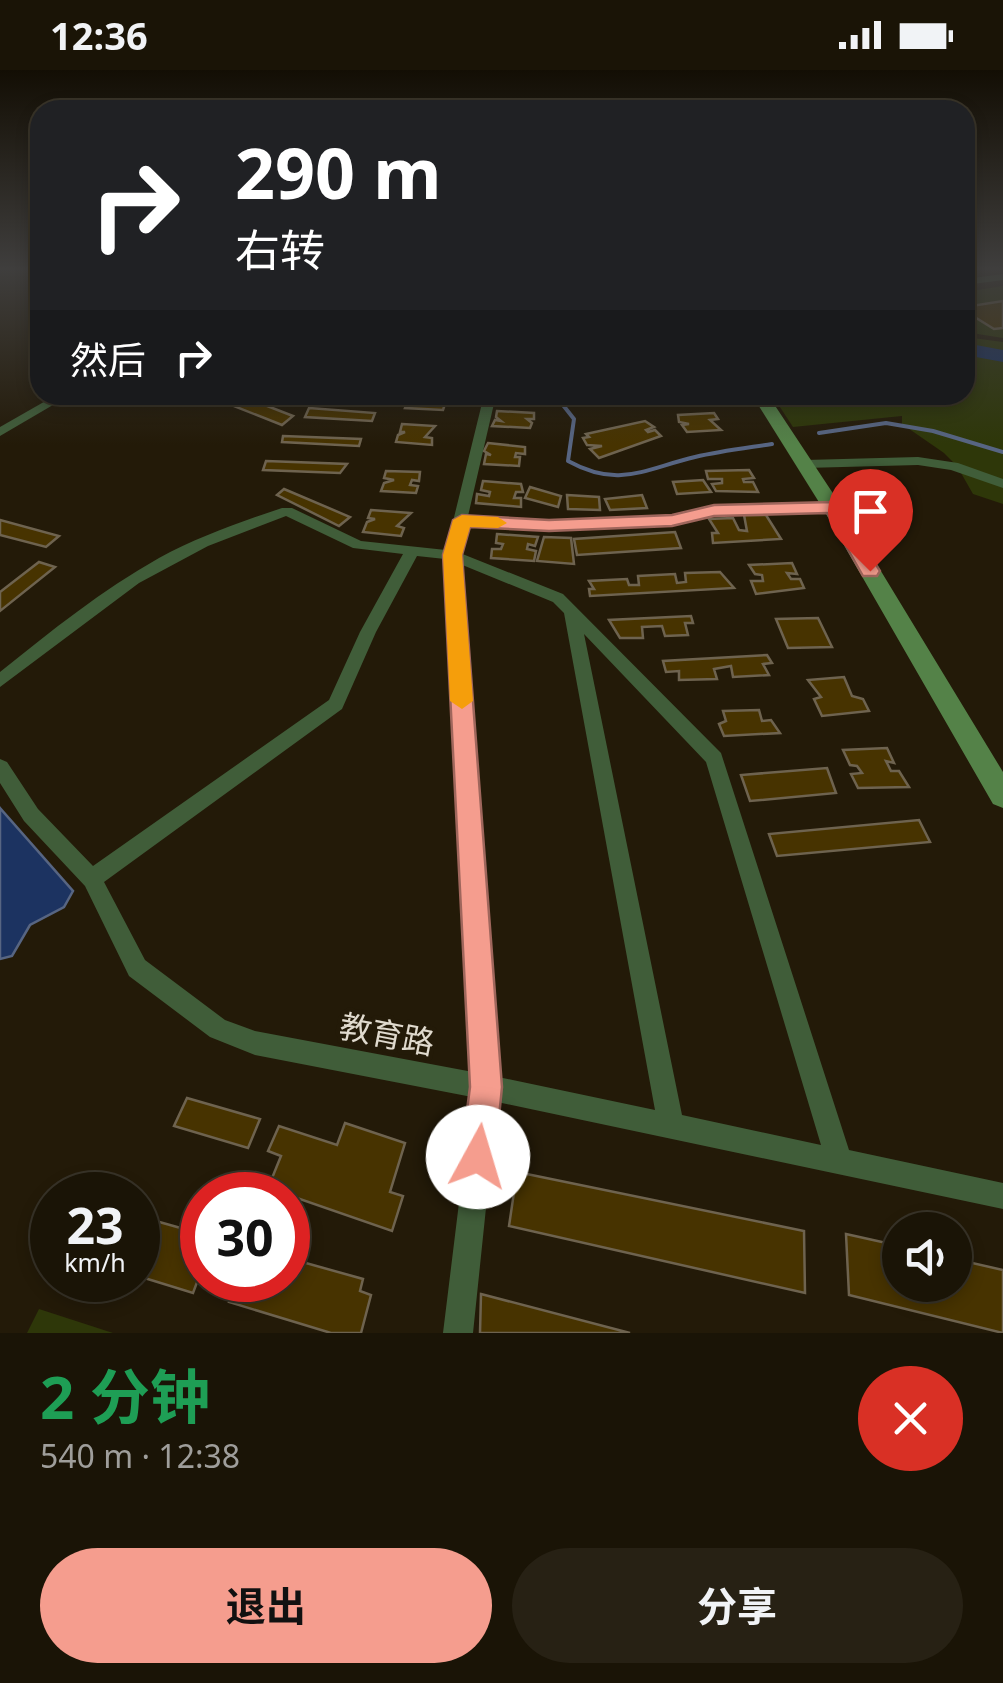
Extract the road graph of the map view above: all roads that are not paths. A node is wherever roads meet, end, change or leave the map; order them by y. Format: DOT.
graph roads {
  1 [pos="47,405"];
  2 [pos="488,405"];
  3 [pos="767,405"];
  4 [pos="0,432"];
  5 [pos="805,464"];
  6 [pos="1003,484"];
  7 [pos="832,507"];
  8 [pos="462,520"];
  9 [pos="414,550"];
  10 [pos="452,555"];
  11 [pos="570,610"];
  12 [pos="0,681"];
  13 [pos="0,767"];
  14 [pos="1003,796"];
  15 [pos="92,880"];
  16 [pos="486,1087"];
  17 [pos="671,1126"];
  18 [pos="839,1161"];
  19 [pos="1003,1196"];
  20 [pos="458,1333"];
  1 -- 4 [label="street"];
  2 -- 8 [label="street"];
  3 -- 5 [label="main road"];
  5 -- 6 [label="street"];
  5 -- 7 [label="main road"];
  7 -- 8 [label="street"];
  7 -- 14 [label="main road"];
  8 -- 10 [label="street"];
  9 -- 10 [label="street"];
  9 -- 12 [label="street"];
  9 -- 15 [label="street"];
  10 -- 11 [label="street"];
  10 -- 16 [label="street"];
  11 -- 17 [label="street"];
  11 -- 18 [label="street"];
  13 -- 15 [label="street, 教育路"];
  15 -- 16 [label="street, 教育路"];
  16 -- 17 [label="street, 教育路"];
  16 -- 20 [label="street"];
  17 -- 18 [label="street, 教育路"];
  18 -- 19 [label="street, 教育路"];
}
